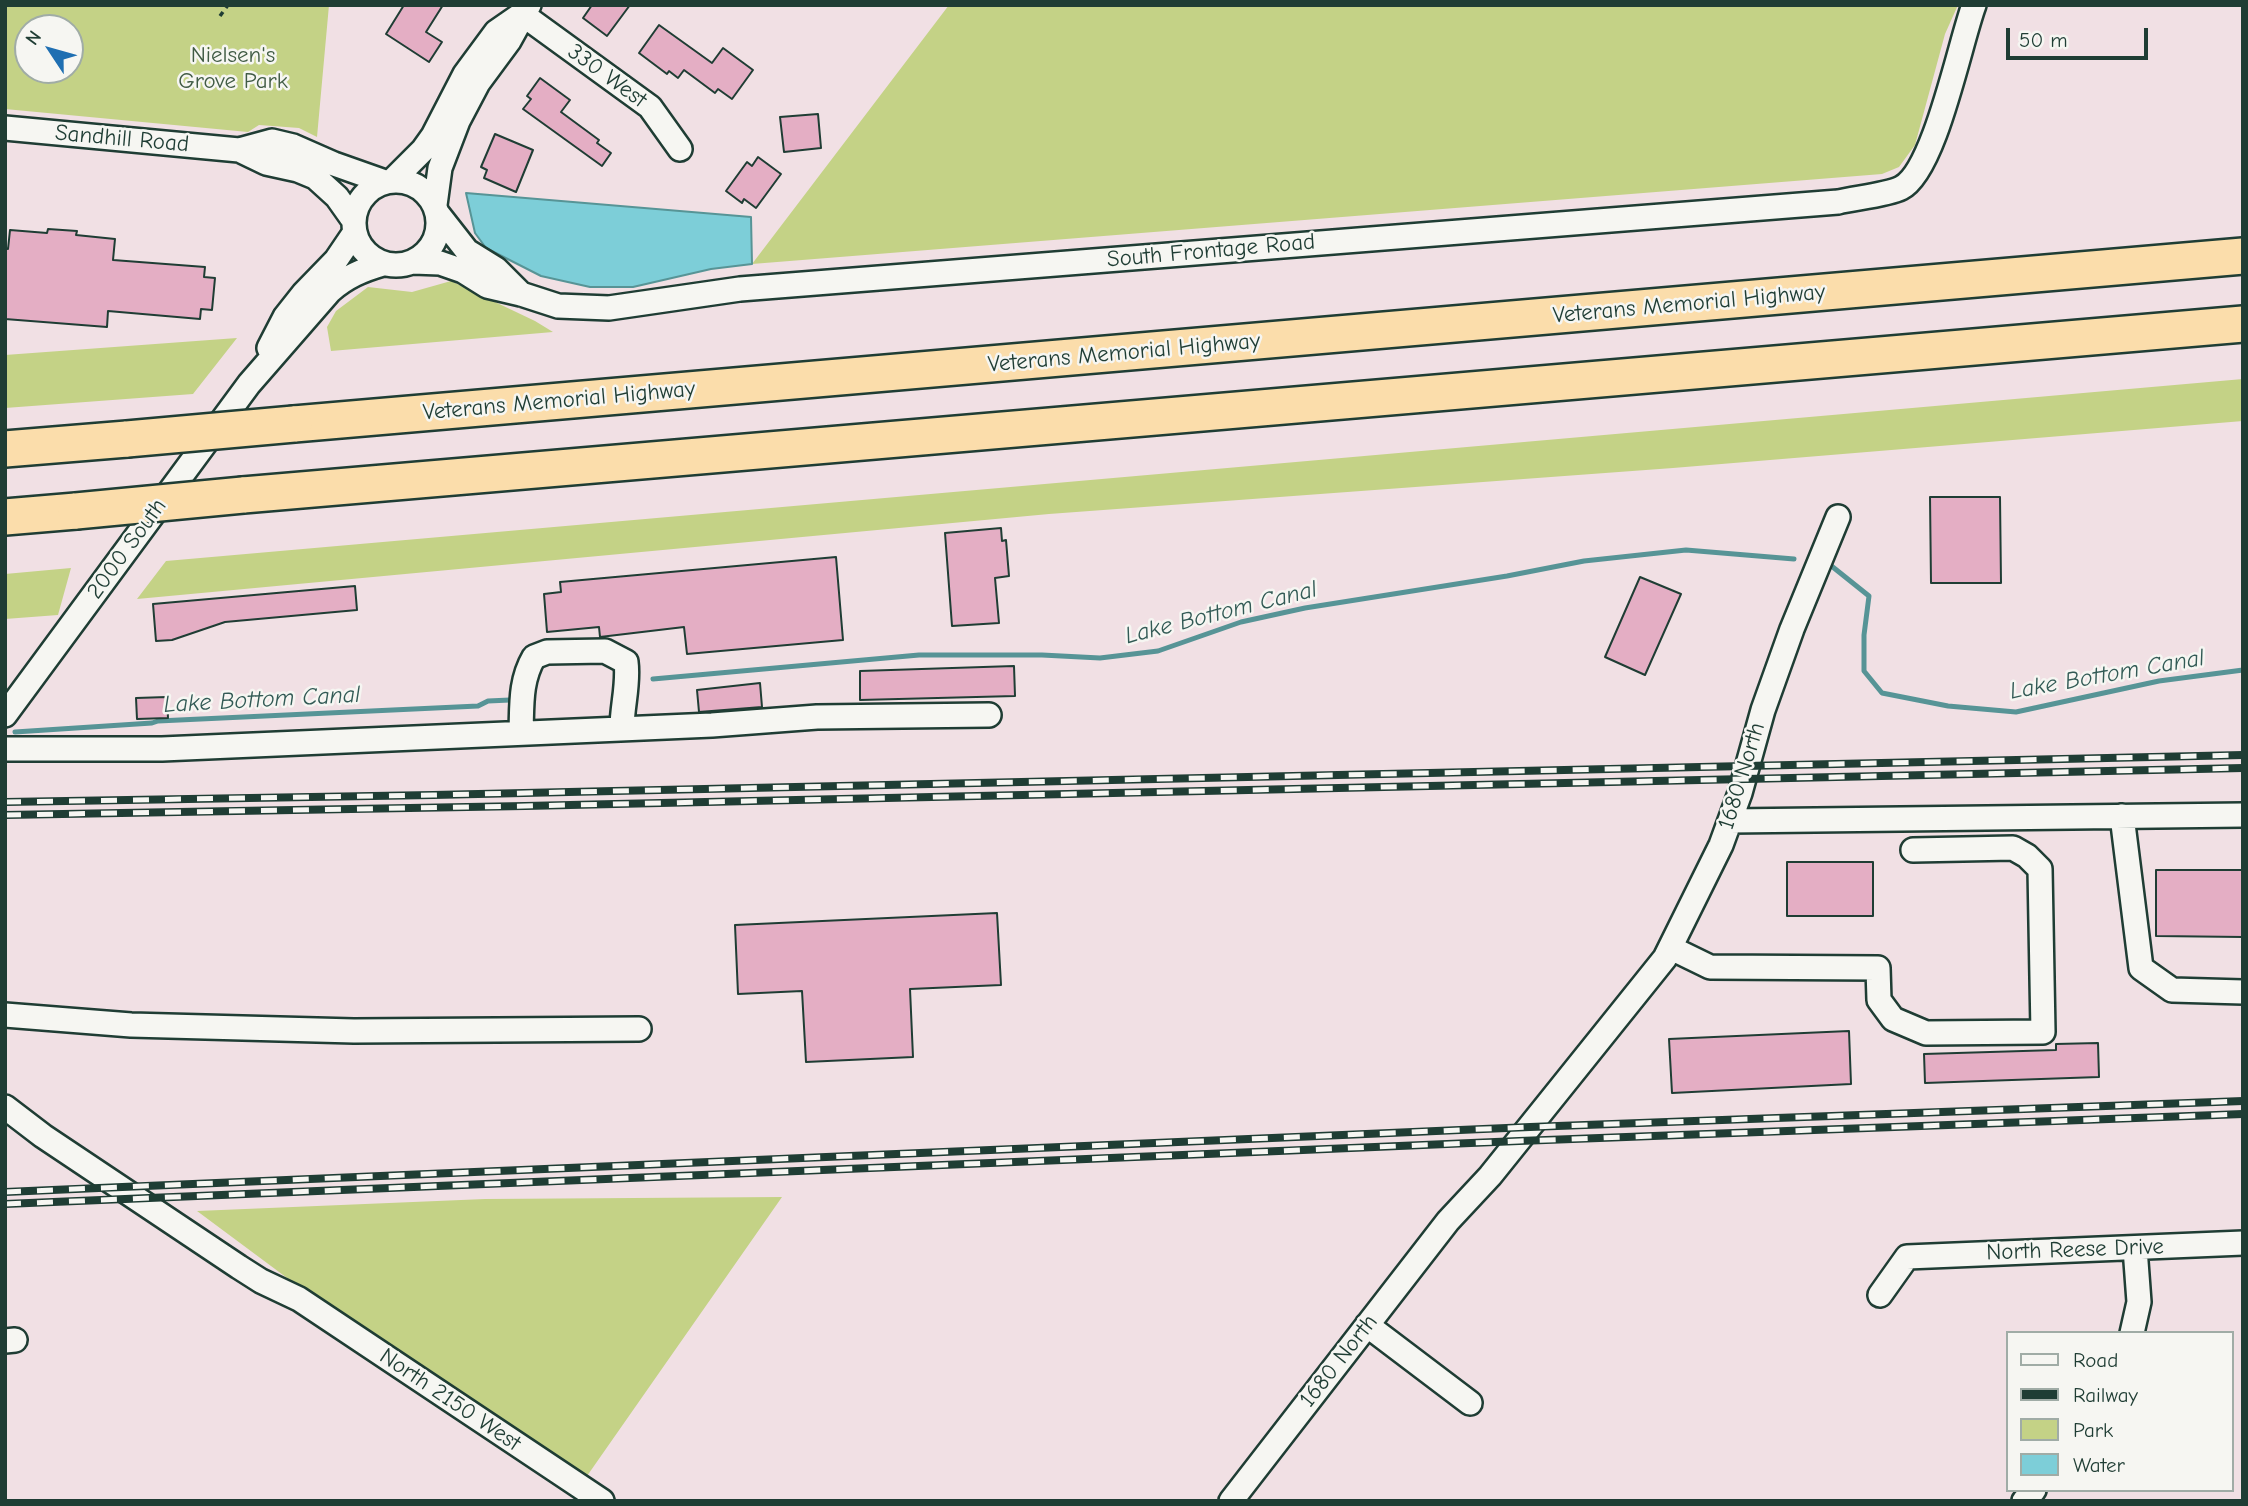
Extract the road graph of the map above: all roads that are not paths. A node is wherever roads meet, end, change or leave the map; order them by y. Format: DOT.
graph roads {
  1 [pos="1974,5"];
  2 [pos="526,10"];
  3 [pos="5,128"];
  4 [pos="680,149"];
  5 [pos="239,150"];
  6 [pos="388,182"];
  7 [pos="436,209"];
  8 [pos="354,227"];
  9 [pos="2243,256"];
  10 [pos="413,262"];
  11 [pos="383,264"];
  12 [pos="521,293"];
  13 [pos="2243,324"];
  14 [pos="249,384"];
  15 [pos="5,449"];
  16 [pos="5,517"];
  17 [pos="1838,517"];
  18 [pos="5,715"];
  19 [pos="989,715"];
  20 [pos="622,728"];
  21 [pos="521,732"];
  22 [pos="5,749"];
  23 [pos="2243,815"];
  24 [pos="2123,816"];
  25 [pos="1730,821"];
  26 [pos="1913,850"];
  27 [pos="1671,948"];
  28 [pos="2243,992"];
  29 [pos="5,1015"];
  30 [pos="639,1029"];
  31 [pos="5,1097"];
  32 [pos="5,1107"];
  33 [pos="2243,1243"];
  34 [pos="2135,1248"];
  35 [pos="1880,1295"];
  36 [pos="299,1299"];
  37 [pos="1367,1325"];
  38 [pos="2132,1331"];
  39 [pos="1470,1403"];
  40 [pos="601,1501"];
  41 [pos="1231,1501"];
  1 -- 12 [label="street, South Frontage Road"];
  2 -- 4 [label="street, 330 West"];
  2 -- 6 [label="street"];
  2 -- 7 [label="street"];
  3 -- 5 [label="street, Sandhill Road"];
  5 -- 6 [label="street, Sandhill Road"];
  5 -- 8 [label="street, Sandhill Road"];
  6 -- 7 [label="street"];
  6 -- 8 [label="street"];
  7 -- 10 [label="street"];
  7 -- 12 [label="street, South Frontage Road"];
  8 -- 11 [label="street"];
  8 -- 14 [label="street"];
  9 -- 15 [label="highway, Veterans Memorial Highway, bridge"];
  10 -- 11 [label="street"];
  10 -- 12 [label="street, South Frontage Road"];
  11 -- 14 [label="street"];
  13 -- 16 [label="highway, bridge"];
  14 -- 18 [label="street, 2000 South"];
  17 -- 25 [label="street, 1680 North"];
  19 -- 20 [label="street"];
  20 -- 21 [label="street"];
  20 -- 21 [label="street"];
  21 -- 22 [label="street"];
  23 -- 24 [label="street"];
  24 -- 25 [label="street"];
  24 -- 28 [label="street"];
  25 -- 27 [label="street, 1680 North"];
  26 -- 27 [label="street"];
  27 -- 37 [label="street, 1680 North"];
  29 -- 30 [label="street"];
  31 -- 36 [label="street, North 2150 West"];
  32 -- 36 [label="street, North 2150 West"];
  33 -- 34 [label="street, North Reese Drive"];
  34 -- 35 [label="street, North Reese Drive"];
  34 -- 38 [label="street"];
  36 -- 40 [label="street, North 2150 West"];
  37 -- 39 [label="street"];
  37 -- 41 [label="street, 1680 North"];
}
